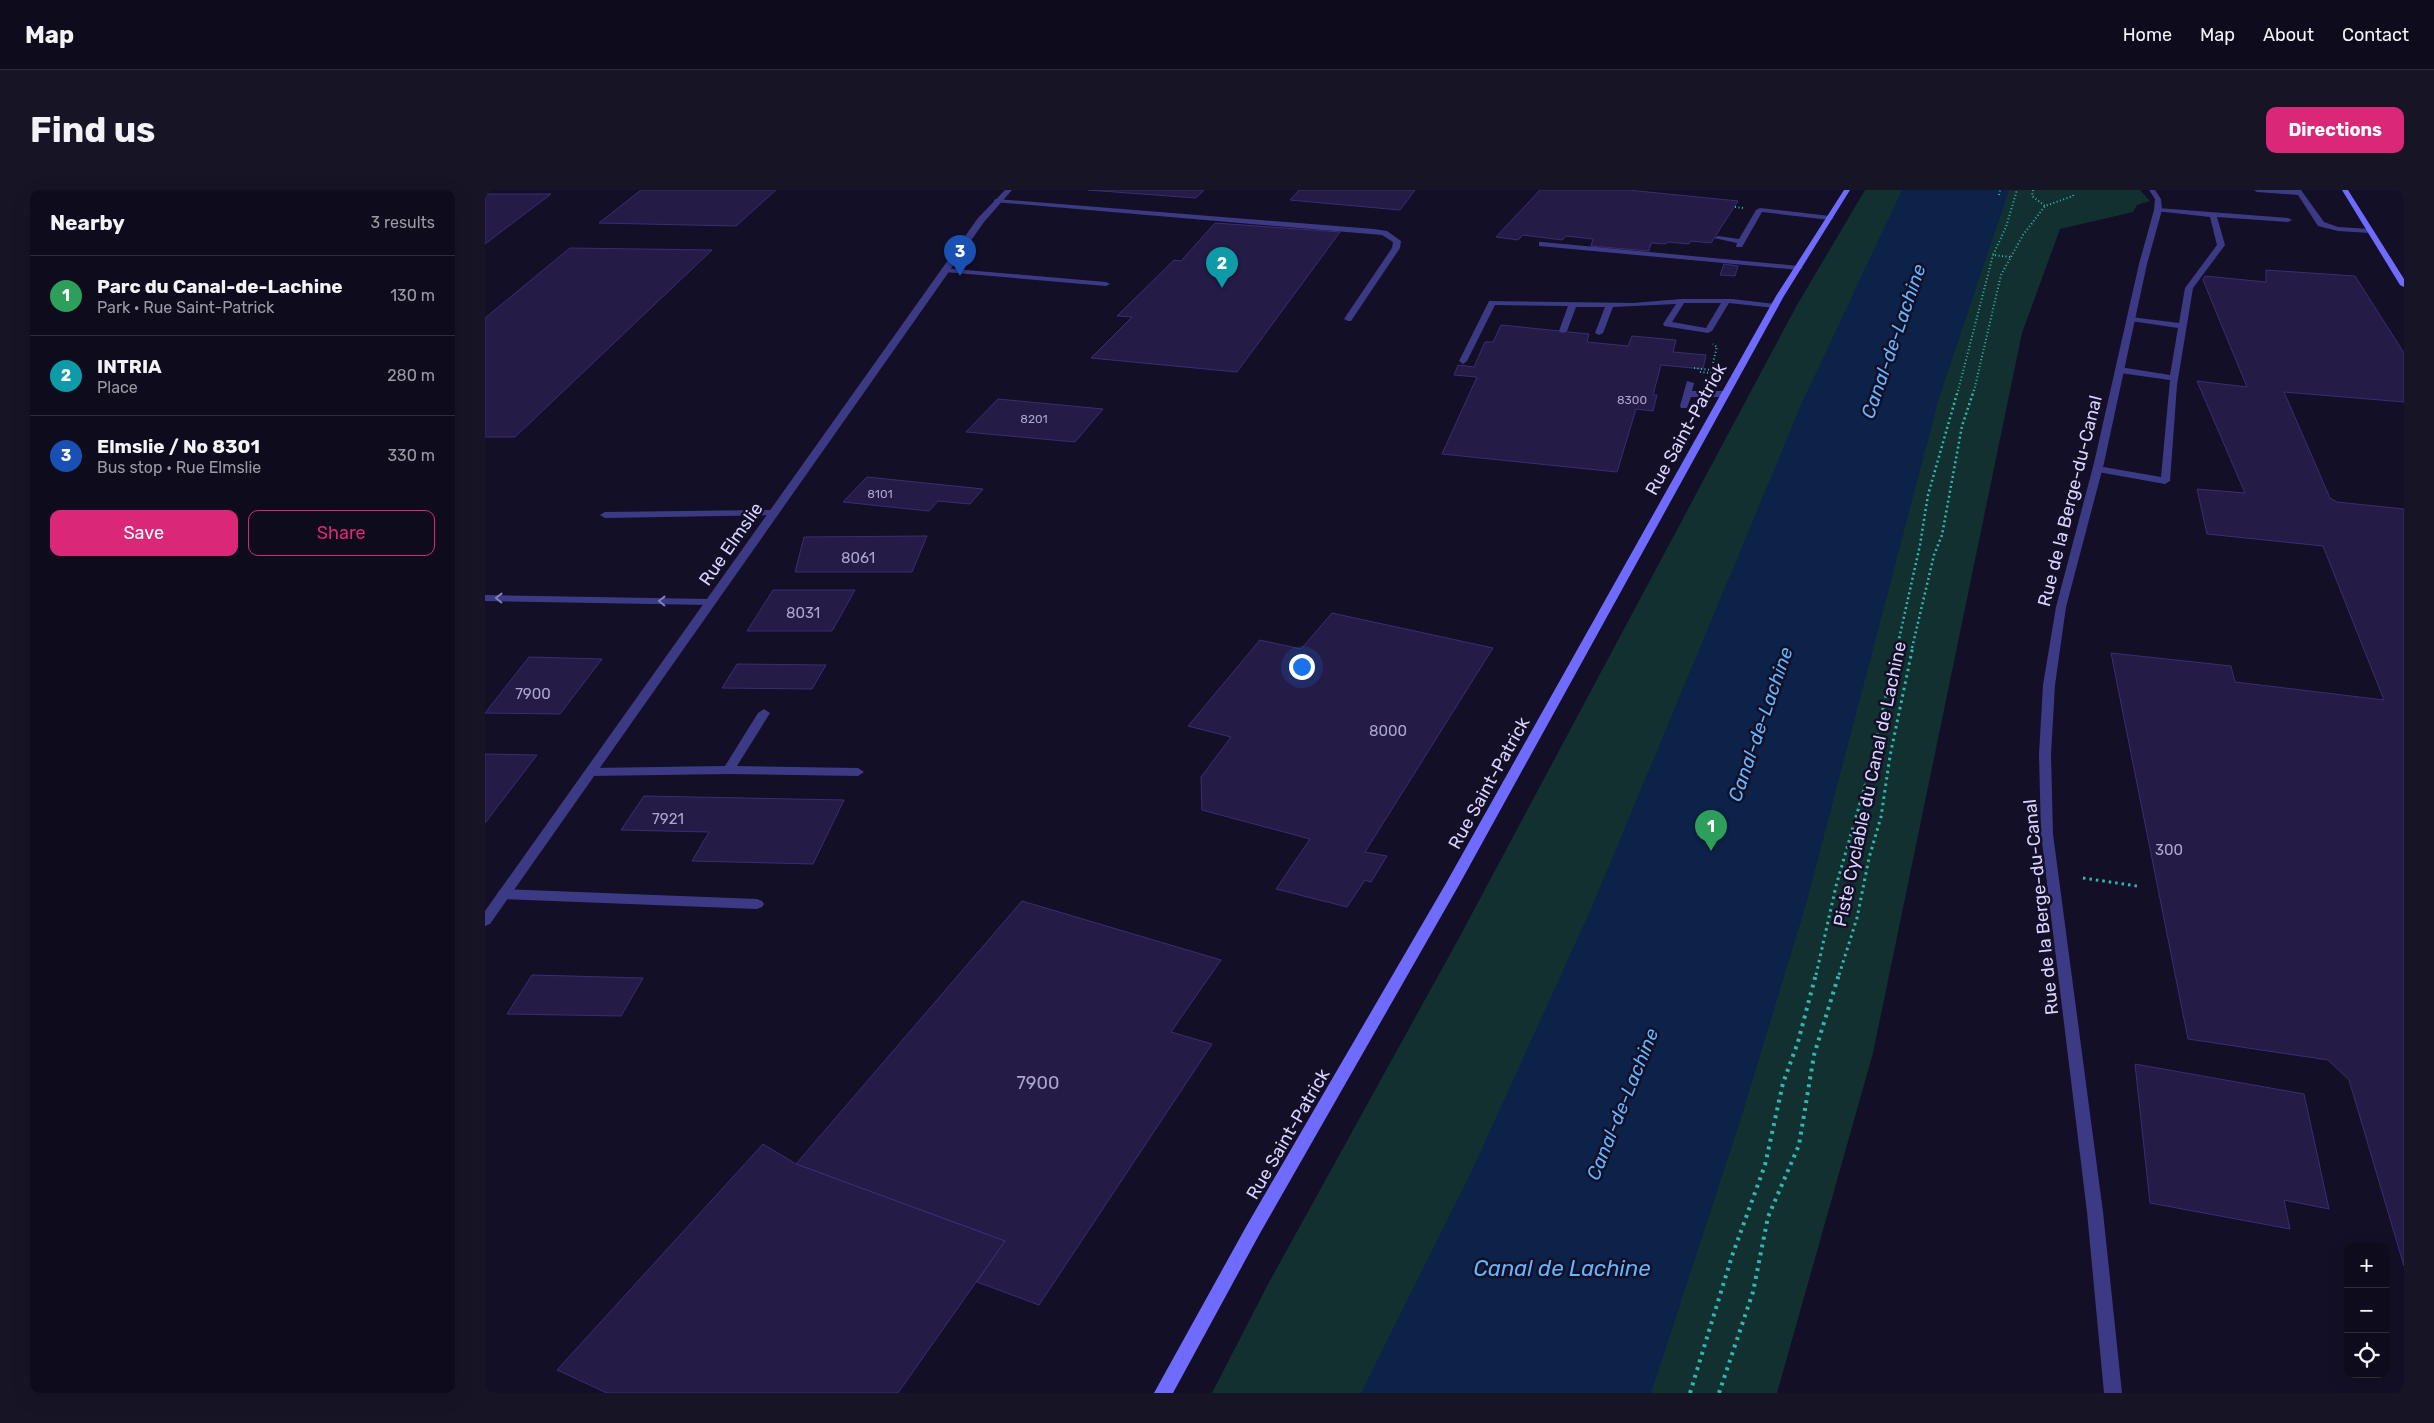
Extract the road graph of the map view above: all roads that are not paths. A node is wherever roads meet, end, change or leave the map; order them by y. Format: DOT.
graph roads {
  1 [pos="1009,190"];
  2 [pos="1847,190"];
  3 [pos="2152,190"];
  4 [pos="2257,190"];
  5 [pos="2345,190"];
  6 [pos="2299,191"];
  7 [pos="1763,200"];
  8 [pos="996,201"];
  9 [pos="1760,210"];
  10 [pos="2158,210"];
  11 [pos="2213,215"];
  12 [pos="1830,218"];
  13 [pos="2288,220"];
  14 [pos="2370,232"];
  15 [pos="1718,238"];
  16 [pos="1542,244"];
  17 [pos="1799,268"];
  18 [pos="945,270"];
  19 [pos="1106,284"];
  20 [pos="2404,285"];
  21 [pos="1681,301"];
  22 [pos="1726,301"];
  23 [pos="1573,304"];
  24 [pos="1610,305"];
  25 [pos="1775,306"];
  26 [pos="1349,319"];
  27 [pos="2131,319"];
  28 [pos="2182,326"];
  29 [pos="1563,331"];
  30 [pos="1599,332"];
  31 [pos="1463,361"];
  32 [pos="2120,370"];
  33 [pos="2174,378"];
  34 [pos="1690,383"];
  35 [pos="1687,394"];
  36 [pos="1726,394"];
  37 [pos="1684,406"];
  38 [pos="2098,469"];
  39 [pos="773,513"];
  40 [pos="605,515"];
  41 [pos="485,598"];
  42 [pos="710,602"];
  43 [pos="764,713"];
  44 [pos="729,770"];
  45 [pos="590,772"];
  46 [pos="858,772"];
  47 [pos="504,894"];
  48 [pos="757,904"];
  49 [pos="485,921"];
  50 [pos="1163,1393"];
  51 [pos="2113,1393"];
  1 -- 8 [label="street, Rue Elmslie"];
  2 -- 12 [label="main road, Rue Saint-Patrick"];
  3 -- 10 [label="street"];
  4 -- 6 [label="street"];
  5 -- 14 [label="main road"];
  6 -- 14 [label="street"];
  7 -- 9 [label="street"];
  8 -- 18 [label="street, Rue Elmslie"];
  8 -- 26 [label="street"];
  9 -- 12 [label="street"];
  9 -- 15 [label="street"];
  10 -- 11 [label="street"];
  10 -- 27 [label="street, Rue de la Berge-du-Canal"];
  11 -- 13 [label="street"];
  11 -- 28 [label="street"];
  12 -- 17 [label="main road, Rue Saint-Patrick"];
  14 -- 20 [label="main road"];
  16 -- 17 [label="street"];
  17 -- 25 [label="main road, Rue Saint-Patrick"];
  18 -- 19 [label="street"];
  18 -- 39 [label="street, Rue Elmslie"];
  21 -- 22 [label="street"];
  21 -- 22 [label="street"];
  21 -- 24 [label="street"];
  22 -- 25 [label="street"];
  23 -- 24 [label="street"];
  23 -- 29 [label="street"];
  23 -- 31 [label="street"];
  24 -- 30 [label="street"];
  25 -- 36 [label="main road, Rue Saint-Patrick"];
  27 -- 28 [label="street"];
  27 -- 32 [label="street, Rue de la Berge-du-Canal"];
  28 -- 33 [label="street"];
  32 -- 33 [label="street"];
  32 -- 38 [label="street, Rue de la Berge-du-Canal"];
  33 -- 38 [label="street"];
  34 -- 35 [label="street"];
  35 -- 36 [label="street"];
  35 -- 37 [label="street"];
  36 -- 50 [label="main road, Rue Saint-Patrick"];
  38 -- 51 [label="street, Rue de la Berge-du-Canal"];
  39 -- 40 [label="street"];
  39 -- 42 [label="street, Rue Elmslie"];
  42 -- 41 [label="street, one-way"];
  42 -- 45 [label="street, Rue Elmslie"];
  43 -- 44 [label="street"];
  44 -- 45 [label="street"];
  44 -- 46 [label="street"];
  45 -- 47 [label="street, Rue Elmslie"];
  47 -- 48 [label="street"];
  47 -- 49 [label="street, Rue Elmslie"];
}
